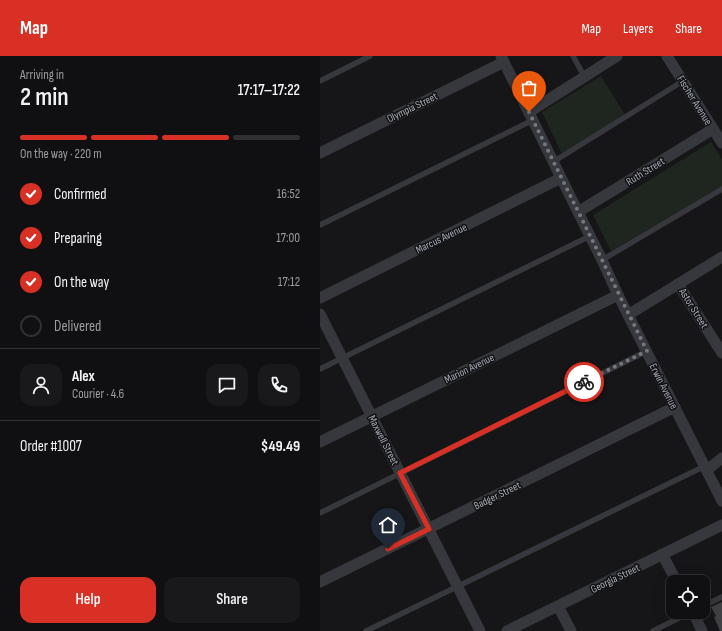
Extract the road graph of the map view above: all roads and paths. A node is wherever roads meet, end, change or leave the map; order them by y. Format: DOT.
graph roads {
  1 [pos="370,56"];
  2 [pos="573,56"];
  3 [pos="616,56"];
  4 [pos="667,56"];
  5 [pos="503,59"];
  6 [pos="584,76"];
  7 [pos="320,81"];
  8 [pos="683,81"];
  9 [pos="531,116"];
  10 [pos="713,129"];
  11 [pos="722,143"];
  12 [pos="320,153"];
  13 [pos="553,162"];
  14 [pos="561,178"];
  15 [pos="722,189"];
  16 [pos="578,212"];
  17 [pos="320,225"];
  18 [pos="590,236"];
  19 [pos="722,257"];
  20 [pos="602,260"];
  21 [pos="678,284"];
  22 [pos="618,295"];
  23 [pos="320,298"];
  24 [pos="320,314"];
  25 [pos="628,315"];
  26 [pos="647,351"];
  27 [pos="722,353"];
  28 [pos="342,358"];
  29 [pos="320,369"];
  30 [pos="675,408"];
  31 [pos="372,417"];
  32 [pos="320,442"];
  33 [pos="722,458"];
  34 [pos="706,468"];
  35 [pos="400,473"];
  36 [pos="722,501"];
  37 [pos="320,513"];
  38 [pos="722,525"];
  39 [pos="429,529"];
  40 [pos="662,554"];
  41 [pos="673,575"];
  42 [pos="320,582"];
  43 [pos="458,586"];
  44 [pos="722,597"];
  45 [pos="710,603"];
  46 [pos="558,606"];
  47 [pos="678,619"];
  48 [pos="696,619"];
  49 [pos="366,631"];
  50 [pos="480,631"];
  51 [pos="507,631"];
  52 [pos="571,631"];
  53 [pos="653,631"];
  54 [pos="702,631"];
  1 -- 7 [label="lane"];
  2 -- 6 [label="lane"];
  3 -- 6 [label="street"];
  4 -- 8 [label="street, Fischer Avenue"];
  5 -- 9 [label="street, Erwin Avenue"];
  5 -- 12 [label="street, Olympia Street"];
  6 -- 9 [label="street"];
  8 -- 10 [label="street, Fischer Avenue"];
  8 -- 13 [label="lane"];
  9 -- 13 [label="street, Erwin Avenue"];
  9 -- 17 [label="lane"];
  10 -- 11 [label="street, Fischer Avenue"];
  10 -- 16 [label="street, Ruth Street"];
  13 -- 14 [label="street, Erwin Avenue"];
  14 -- 16 [label="street, Erwin Avenue"];
  14 -- 23 [label="street, Marcus Avenue"];
  15 -- 20 [label="lane"];
  16 -- 18 [label="street, Erwin Avenue"];
  18 -- 20 [label="street, Erwin Avenue"];
  18 -- 28 [label="lane"];
  19 -- 21 [label="street"];
  20 -- 22 [label="street, Erwin Avenue"];
  21 -- 25 [label="street"];
  21 -- 27 [label="street, Astor Street"];
  22 -- 25 [label="street, Erwin Avenue"];
  22 -- 31 [label="street, Marion Avenue"];
  24 -- 28 [label="street, Maxwell Street"];
  25 -- 26 [label="street, Erwin Avenue"];
  26 -- 30 [label="street, Erwin Avenue"];
  26 -- 35 [label="lane"];
  28 -- 29 [label="lane"];
  28 -- 31 [label="street, Maxwell Street"];
  30 -- 34 [label="street, Erwin Avenue"];
  30 -- 39 [label="street, Badger Street"];
  31 -- 32 [label="street, Marion Avenue"];
  31 -- 35 [label="street, Maxwell Street"];
  33 -- 34 [label="street"];
  34 -- 36 [label="street, Erwin Avenue"];
  34 -- 43 [label="lane"];
  35 -- 37 [label="lane"];
  35 -- 39 [label="street, Maxwell Street"];
  38 -- 40 [label="street, Georgia Street"];
  39 -- 42 [label="street, Badger Street"];
  39 -- 43 [label="street, Maxwell Street"];
  40 -- 41 [label="street"];
  40 -- 46 [label="street, Georgia Street"];
  43 -- 49 [label="lane"];
  43 -- 50 [label="street, Maxwell Street"];
  44 -- 45 [label="lane"];
  46 -- 51 [label="street, Georgia Street"];
  46 -- 52 [label="street"];
  47 -- 53 [label="lane"];
  48 -- 54 [label="street"];
}
